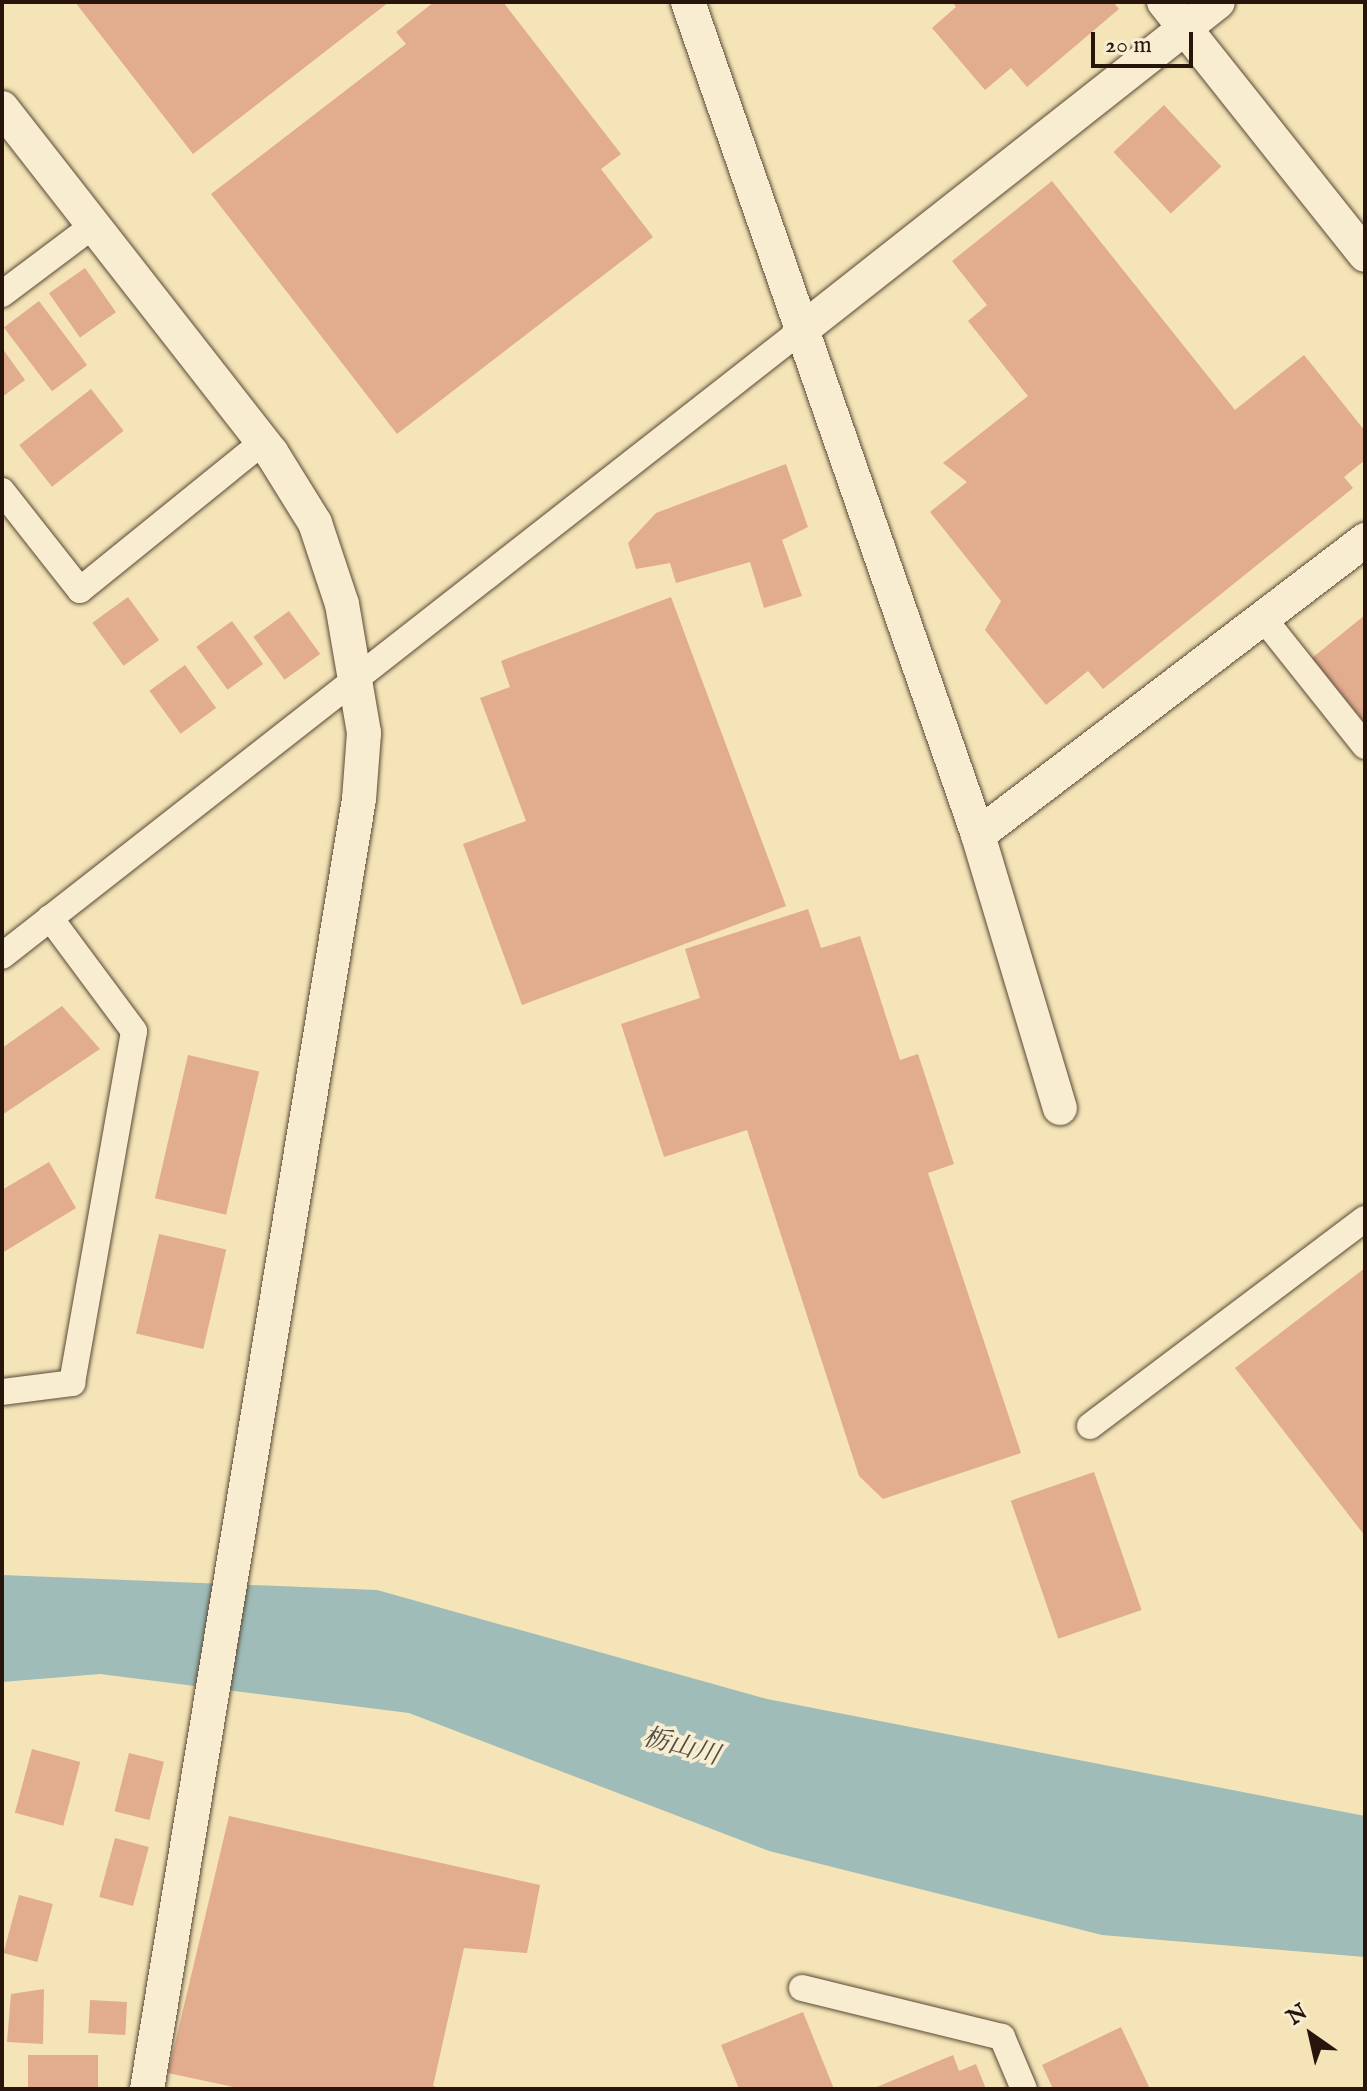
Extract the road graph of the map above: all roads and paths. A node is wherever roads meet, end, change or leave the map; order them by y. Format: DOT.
graph roads {
  1 [pos="688,2"];
  2 [pos="1218,2"];
  3 [pos="1173,14"];
  4 [pos="2,108"];
  5 [pos="94,225"];
  6 [pos="1365,255"];
  7 [pos="2,294"];
  8 [pos="799,332"];
  9 [pos="263,442"];
  10 [pos="2,491"];
  11 [pos="1365,540"];
  12 [pos="1264,619"];
  13 [pos="355,683"];
  14 [pos="1365,746"];
  15 [pos="978,835"];
  16 [pos="50,918"];
  17 [pos="2,956"];
  18 [pos="1060,1108"];
  19 [pos="1365,1219"];
  20 [pos="2,1392"];
  21 [pos="1090,1426"];
  22 [pos="802,1988"];
  23 [pos="147,2089"];
  24 [pos="1024,2089"];
  1 -- 8 [label="street"];
  2 -- 3 [label="street"];
  3 -- 6 [label="street"];
  3 -- 8 [label="street"];
  4 -- 5 [label="street"];
  5 -- 7 [label="street"];
  5 -- 9 [label="street"];
  8 -- 13 [label="street"];
  8 -- 15 [label="street"];
  9 -- 10 [label="street"];
  9 -- 13 [label="street"];
  11 -- 12 [label="street"];
  12 -- 14 [label="street"];
  12 -- 15 [label="street"];
  13 -- 16 [label="street"];
  13 -- 23 [label="street"];
  15 -- 18 [label="street"];
  16 -- 17 [label="street"];
  16 -- 20 [label="street"];
  19 -- 21 [label="street"];
  22 -- 24 [label="street"];
}
